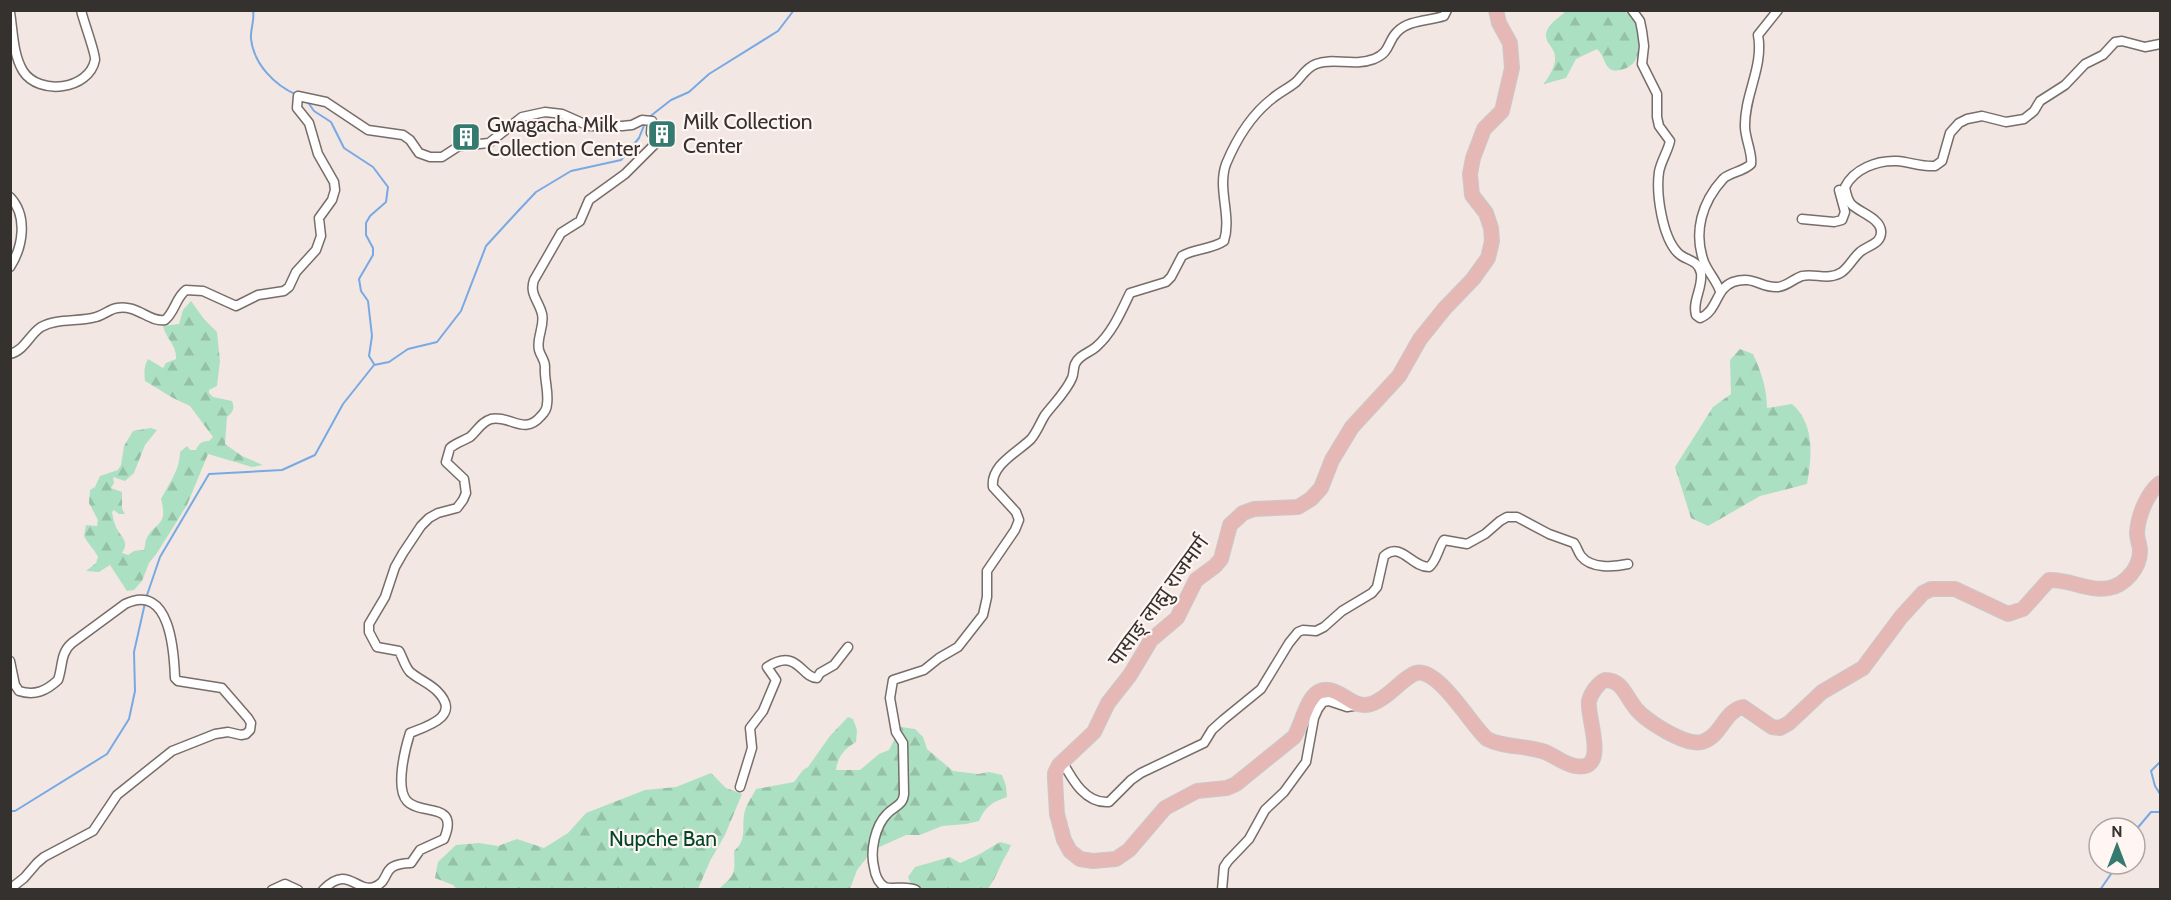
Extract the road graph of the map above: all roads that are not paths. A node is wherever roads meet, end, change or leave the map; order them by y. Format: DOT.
graph roads {
  1 [pos="81,10"];
  2 [pos="1447,10"];
  3 [pos="1496,10"];
  4 [pos="1632,10"];
  5 [pos="1778,10"];
  6 [pos="10,12"];
  7 [pos="2160,44"];
  8 [pos="1839,190"];
  9 [pos="10,197"];
  10 [pos="1802,219"];
  11 [pos="10,267"];
  12 [pos="1720,291"];
  13 [pos="10,354"];
  14 [pos="2160,483"];
  15 [pos="1628,564"];
  16 [pos="848,647"];
  17 [pos="10,661"];
  18 [pos="1359,705"];
  19 [pos="1062,761"];
  20 [pos="740,787"];
  21 [pos="10,889"];
  22 [pos="272,890"];
  23 [pos="298,890"];
  24 [pos="322,890"];
  25 [pos="916,890"];
  26 [pos="1222,890"];
  1 -- 6 [label="street"];
  2 -- 25 [label="street"];
  3 -- 19 [label="main road, पासाङ् लाह्मु राजमार्ग"];
  4 -- 12 [label="street"];
  5 -- 12 [label="street"];
  7 -- 12 [label="street"];
  8 -- 10 [label="street"];
  9 -- 11 [label="street"];
  13 -- 24 [label="street"];
  14 -- 18 [label="main road"];
  15 -- 19 [label="street"];
  16 -- 20 [label="street"];
  17 -- 21 [label="street"];
  18 -- 19 [label="main road"];
  18 -- 26 [label="street"];
  22 -- 23 [label="street"];
}
